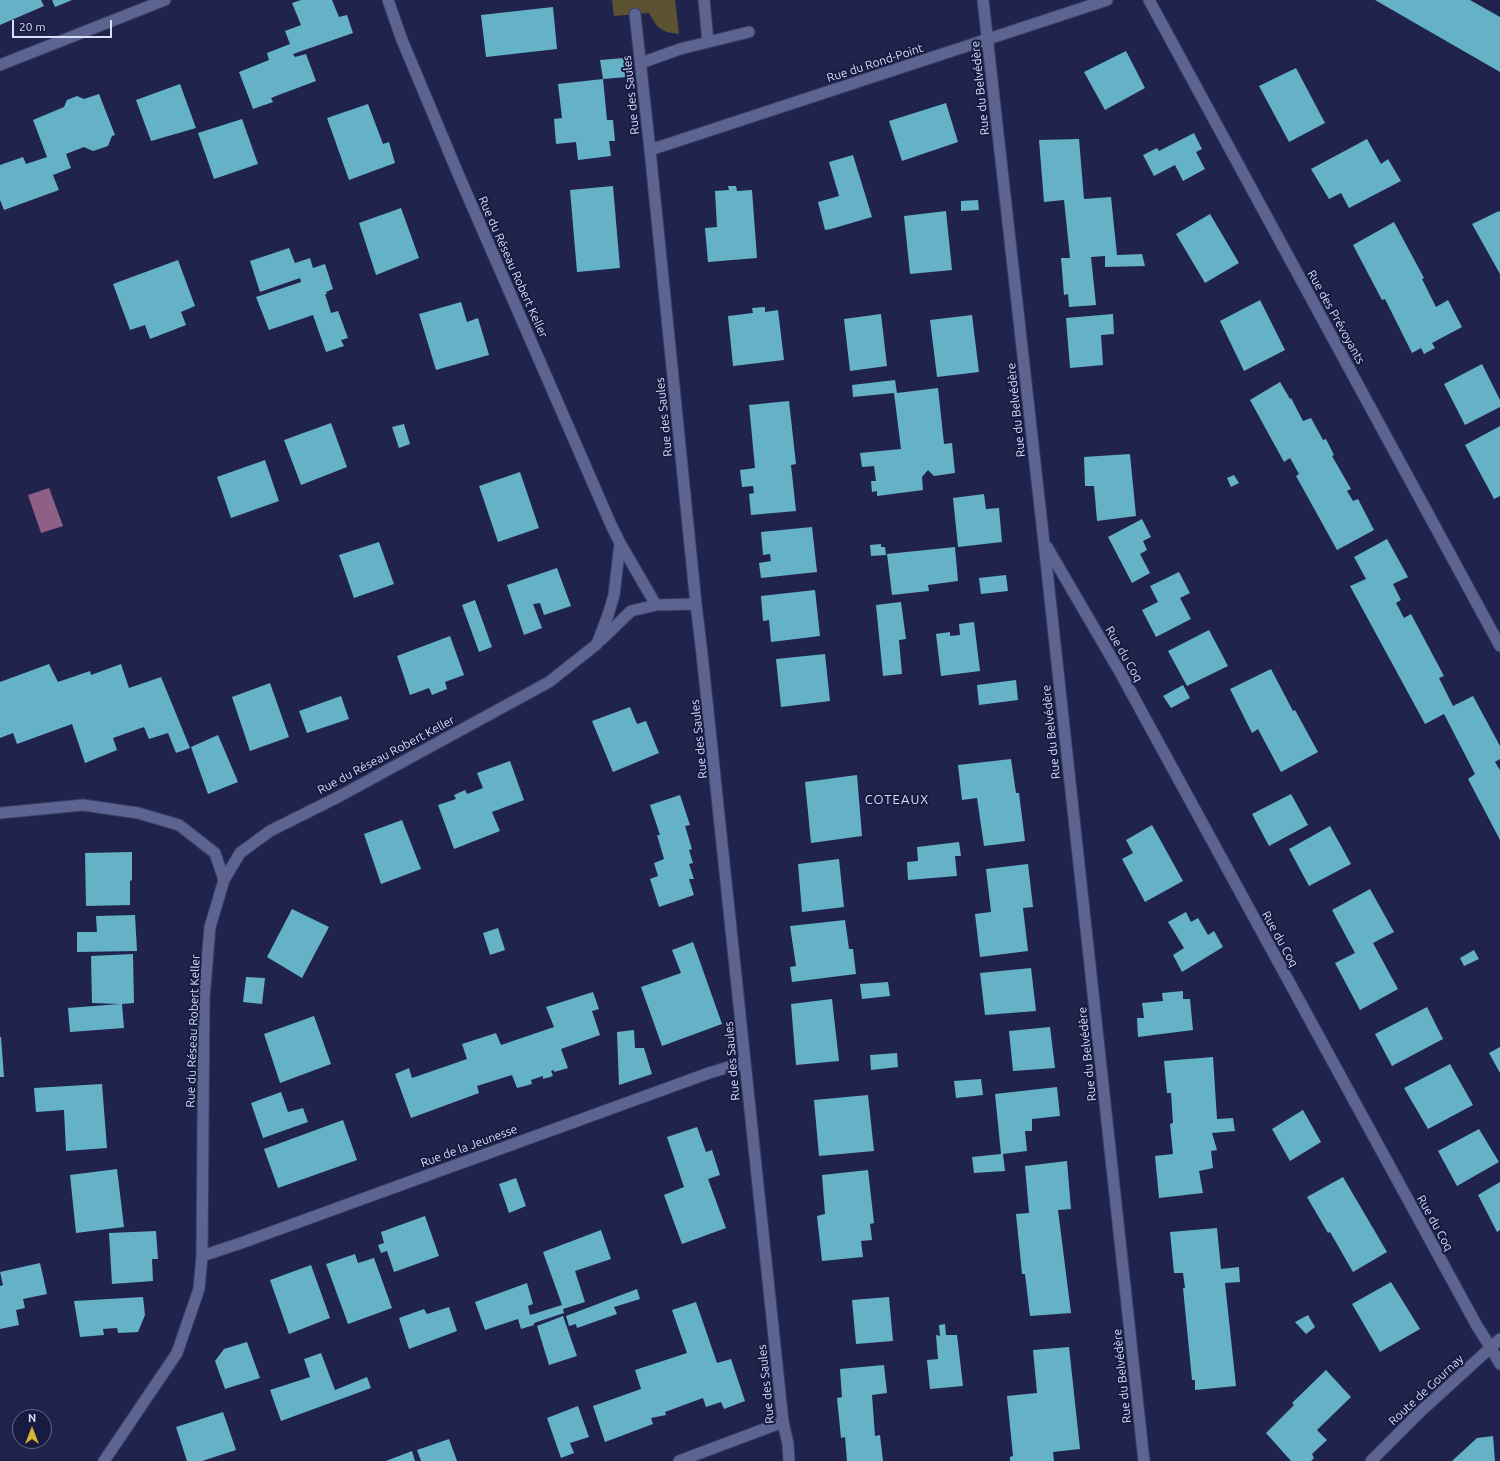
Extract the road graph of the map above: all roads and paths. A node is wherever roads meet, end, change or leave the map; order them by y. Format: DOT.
graph roads {
  1 [pos="165,0"];
  2 [pos="388,0"];
  3 [pos="704,0"];
  4 [pos="983,0"];
  5 [pos="1107,0"];
  6 [pos="1149,0"];
  7 [pos="636,14"];
  8 [pos="749,32"];
  9 [pos="987,40"];
  10 [pos="708,42"];
  11 [pos="641,63"];
  12 [pos="0,65"];
  13 [pos="650,150"];
  14 [pos="620,543"];
  15 [pos="1044,543"];
  16 [pos="696,604"];
  17 [pos="656,605"];
  18 [pos="597,644"];
  19 [pos="1500,646"];
  20 [pos="0,813"];
  21 [pos="224,880"];
  22 [pos="745,1062"];
  23 [pos="202,1256"];
  24 [pos="1500,1339"];
  25 [pos="1491,1348"];
  26 [pos="1500,1364"];
  27 [pos="783,1422"];
  28 [pos="104,1461"];
  29 [pos="679,1461"];
  30 [pos="788,1461"];
  31 [pos="1144,1461"];
  32 [pos="1371,1461"];
  1 -- 12 [label="street"];
  2 -- 14 [label="street, Rue du Réseau Robert Keller"];
  3 -- 10 [label="street"];
  4 -- 9 [label="street, Rue du Belvédère"];
  5 -- 9 [label="street, Rue du Rond-Point"];
  6 -- 19 [label="street, Rue des Prévoyants"];
  7 -- 11 [label="street, Rue des Saules"];
  8 -- 10 [label="street"];
  9 -- 13 [label="street, Rue du Rond-Point"];
  9 -- 15 [label="street, Rue du Belvédère"];
  10 -- 11 [label="street"];
  11 -- 13 [label="street, Rue des Saules"];
  13 -- 16 [label="street, Rue des Saules"];
  14 -- 17 [label="street, Rue du Réseau Robert Keller"];
  14 -- 18 [label="street"];
  15 -- 25 [label="street, Rue du Coq"];
  15 -- 31 [label="street, Rue du Belvédère"];
  16 -- 17 [label="street, Rue du Réseau Robert Keller"];
  16 -- 22 [label="street, Rue des Saules"];
  17 -- 18 [label="street, Rue du Réseau Robert Keller"];
  18 -- 21 [label="street, Rue du Réseau Robert Keller"];
  20 -- 21 [label="street"];
  21 -- 23 [label="street, Rue du Réseau Robert Keller"];
  22 -- 23 [label="street, Rue de la Jeunesse"];
  22 -- 27 [label="street, Rue des Saules"];
  23 -- 28 [label="street, Rue du Réseau Robert Keller"];
  24 -- 25 [label="street, Route de Gournay"];
  25 -- 26 [label="street, Rue du Coq"];
  25 -- 32 [label="street, Route de Gournay"];
  27 -- 29 [label="street"];
  27 -- 30 [label="street, Rue des Saules"];
}
